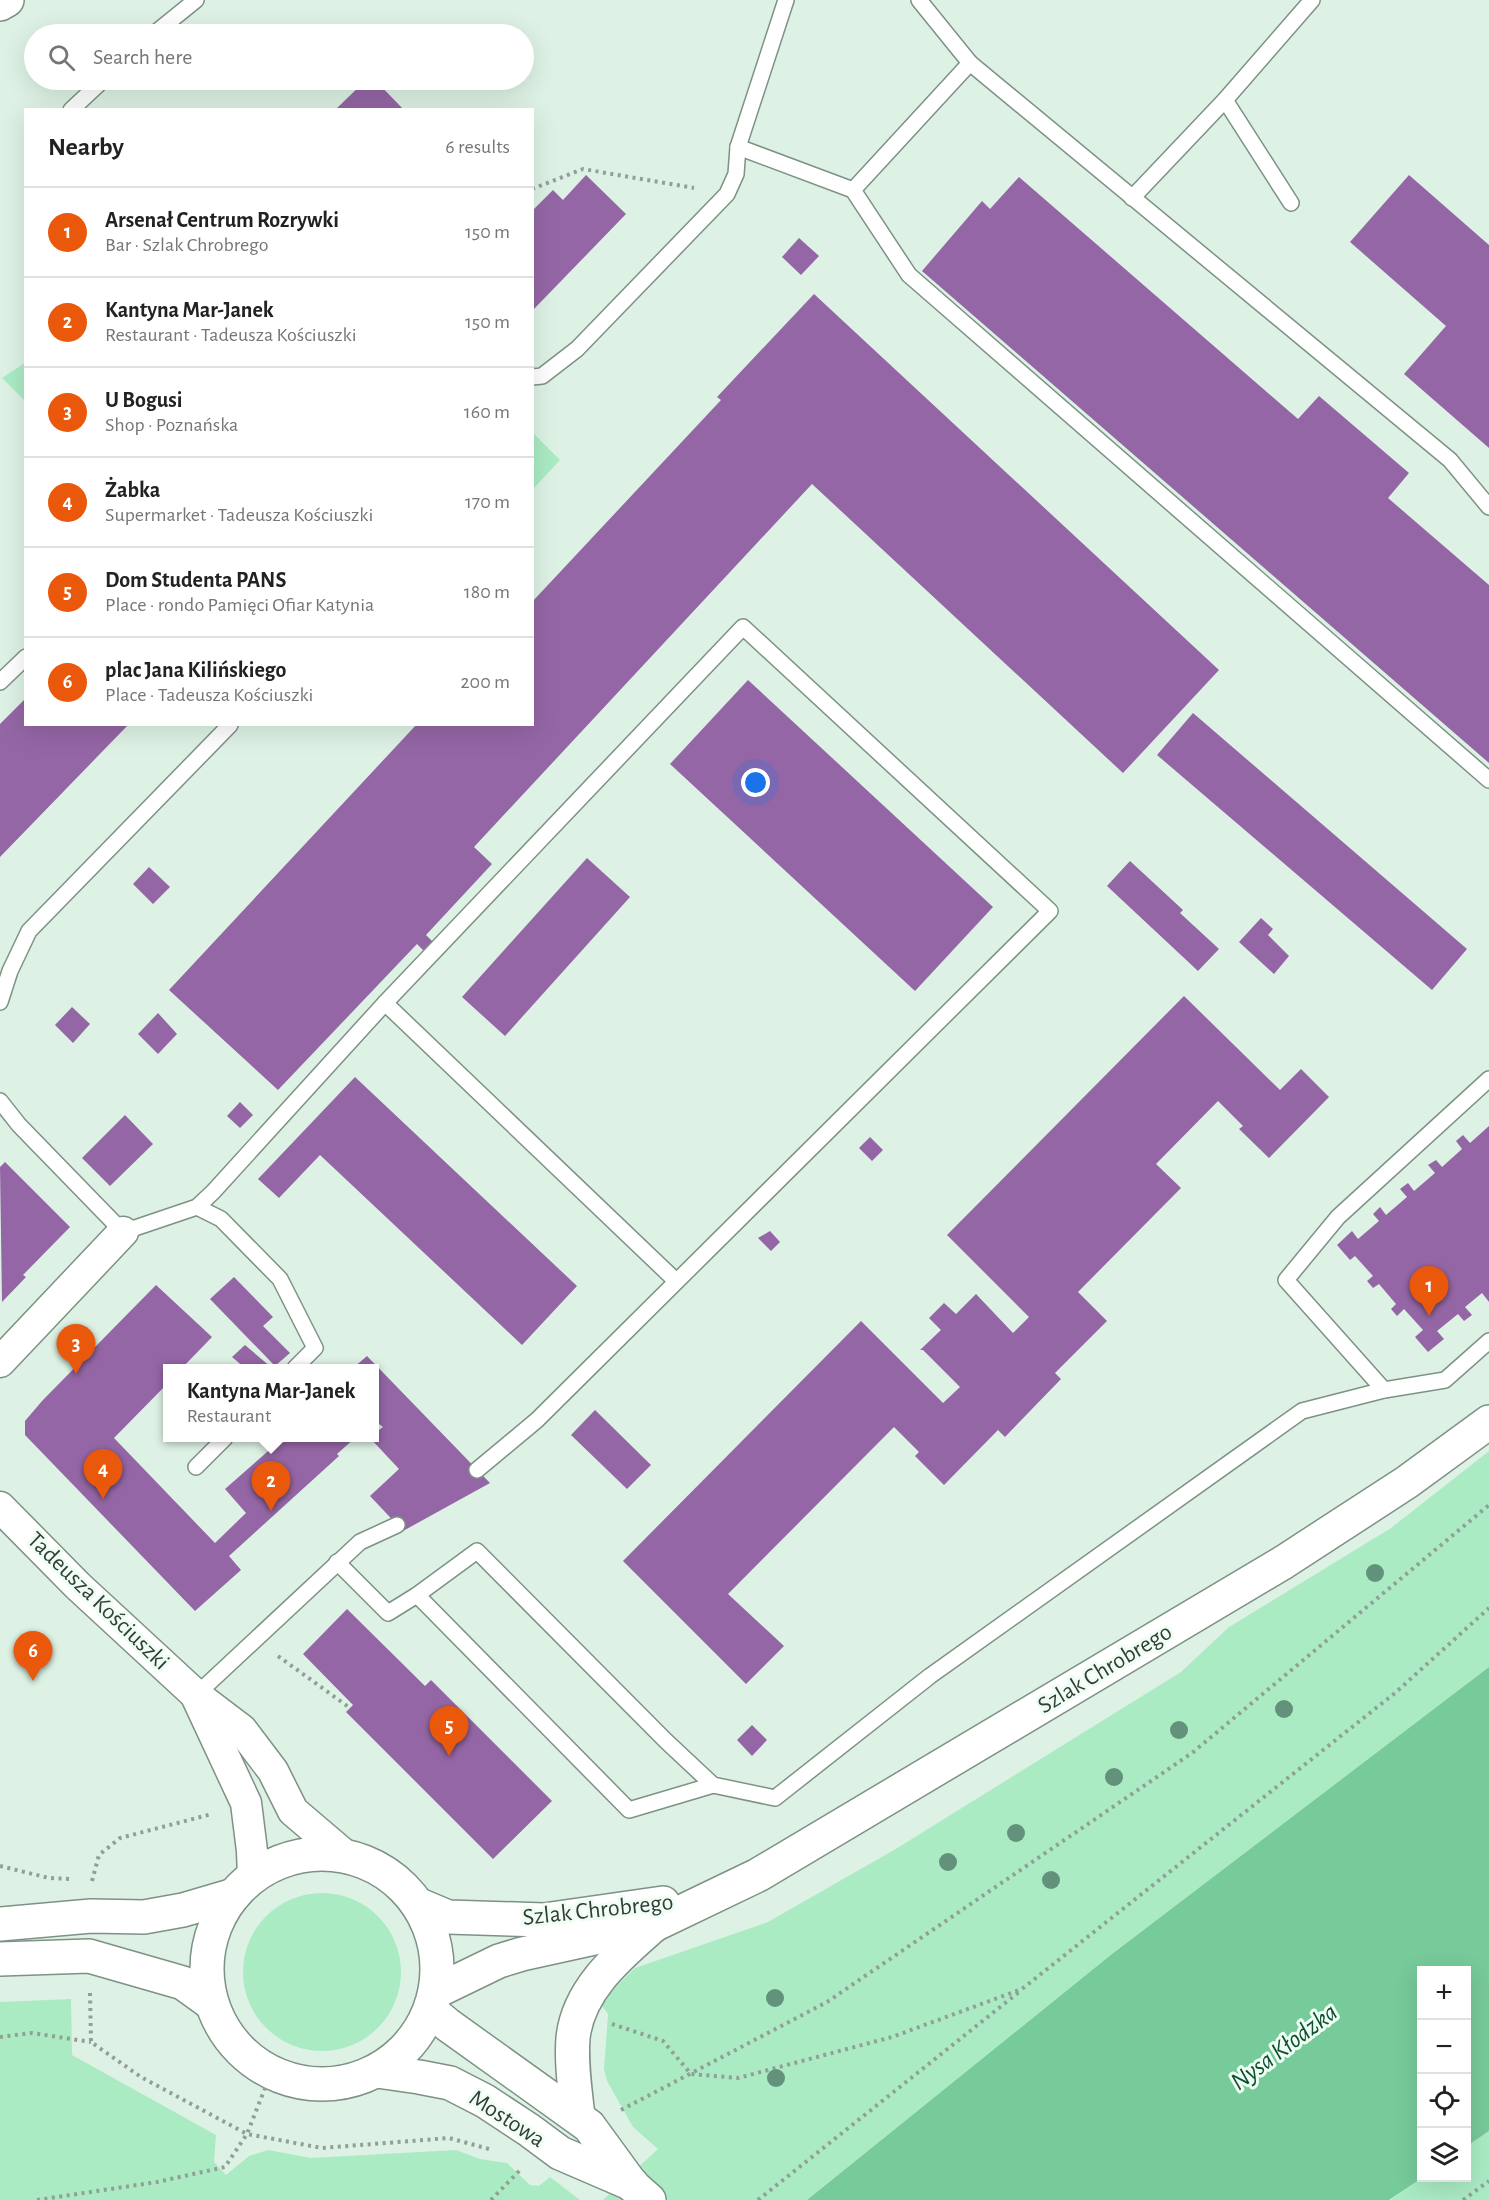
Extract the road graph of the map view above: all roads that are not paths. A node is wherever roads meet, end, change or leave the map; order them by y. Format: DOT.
graph roads {
  1 [pos="7,0"];
  2 [pos="196,0"];
  3 [pos="786,0"];
  4 [pos="919,0"];
  5 [pos="1312,0"];
  6 [pos="0,4"];
  7 [pos="166,24"];
  8 [pos="970,63"];
  9 [pos="92,90"];
  10 [pos="1225,100"];
  11 [pos="73,108"];
  12 [pos="738,147"];
  13 [pos="853,190"];
  14 [pos="1132,198"];
  15 [pos="1291,203"];
  16 [pos="534,377"];
  17 [pos="1489,507"];
  18 [pos="24,659"];
  19 [pos="0,682"];
  20 [pos="229,726"];
  21 [pos="1489,780"];
  22 [pos="0,1002"];
  23 [pos="385,1003"];
  24 [pos="1489,1079"];
  25 [pos="0,1101"];
  26 [pos="197,1207"];
  27 [pos="123,1232"];
  28 [pos="676,1281"];
  29 [pos="1489,1341"];
  30 [pos="0,1362"];
  31 [pos="299,1364"];
  32 [pos="1384,1390"];
  33 [pos="1489,1422"];
  34 [pos="220,1442"];
  35 [pos="196,1467"];
  36 [pos="477,1470"];
  37 [pos="0,1507"];
  38 [pos="397,1525"];
  39 [pos="337,1562"];
  40 [pos="417,1595"];
  41 [pos="196,1695"];
  42 [pos="713,1785"];
  43 [pos="347,1857"];
  44 [pos="244,1886"];
  45 [pos="710,1897"];
  46 [pos="417,1904"];
  47 [pos="0,1924"];
  48 [pos="654,1925"];
  49 [pos="0,1959"];
  50 [pos="433,2001"];
  51 [pos="212,2004"];
  52 [pos="376,2071"];
  53 [pos="578,2116"];
  54 [pos="600,2159"];
  55 [pos="641,2192"];
  1 -- 6 [label="main road"];
  2 -- 7 [label="lane"];
  3 -- 12 [label="lane"];
  4 -- 8 [label="lane"];
  5 -- 10 [label="lane"];
  8 -- 13 [label="lane"];
  8 -- 14 [label="lane"];
  9 -- 11 [label="lane"];
  10 -- 14 [label="lane"];
  10 -- 15 [label="lane"];
  12 -- 13 [label="lane"];
  12 -- 16 [label="lane"];
  13 -- 21 [label="lane"];
  14 -- 17 [label="lane"];
  18 -- 19 [label="lane"];
  20 -- 22 [label="lane"];
  23 -- 26 [label="lane"];
  23 -- 28 [label="lane"];
  23 -- 28 [label="lane"];
  24 -- 32 [label="lane"];
  25 -- 27 [label="lane"];
  26 -- 27 [label="lane"];
  26 -- 31 [label="lane"];
  27 -- 30 [label="street"];
  28 -- 36 [label="lane"];
  29 -- 32 [label="lane"];
  32 -- 42 [label="lane"];
  33 -- 45 [label="main road, Szlak Chrobrego"];
  34 -- 35 [label="lane"];
  37 -- 41 [label="street, Tadeusza Kościuszki"];
  38 -- 39 [label="lane"];
  39 -- 40 [label="lane"];
  39 -- 41 [label="lane"];
  40 -- 42 [label="lane"];
  40 -- 42 [label="lane"];
  41 -- 43 [label="street, Tadeusza Kościuszki"];
  41 -- 44 [label="street, Tadeusza Kościuszki"];
  43 -- 44 [label="main road"];
  43 -- 46 [label="main road"];
  44 -- 47 [label="main road"];
  44 -- 51 [label="main road"];
  45 -- 46 [label="main road, Szlak Chrobrego"];
  45 -- 48 [label="main road, Szlak Chrobrego"];
  46 -- 50 [label="main road"];
  48 -- 50 [label="main road, Szlak Chrobrego"];
  48 -- 53 [label="main road"];
  49 -- 51 [label="main road"];
  50 -- 52 [label="main road"];
  50 -- 53 [label="main road, Mostowa"];
  51 -- 52 [label="main road"];
  52 -- 54 [label="main road, Mostowa"];
  53 -- 54 [label="main road, Mostowa"];
  54 -- 55 [label="main road, Mostowa"];
}
